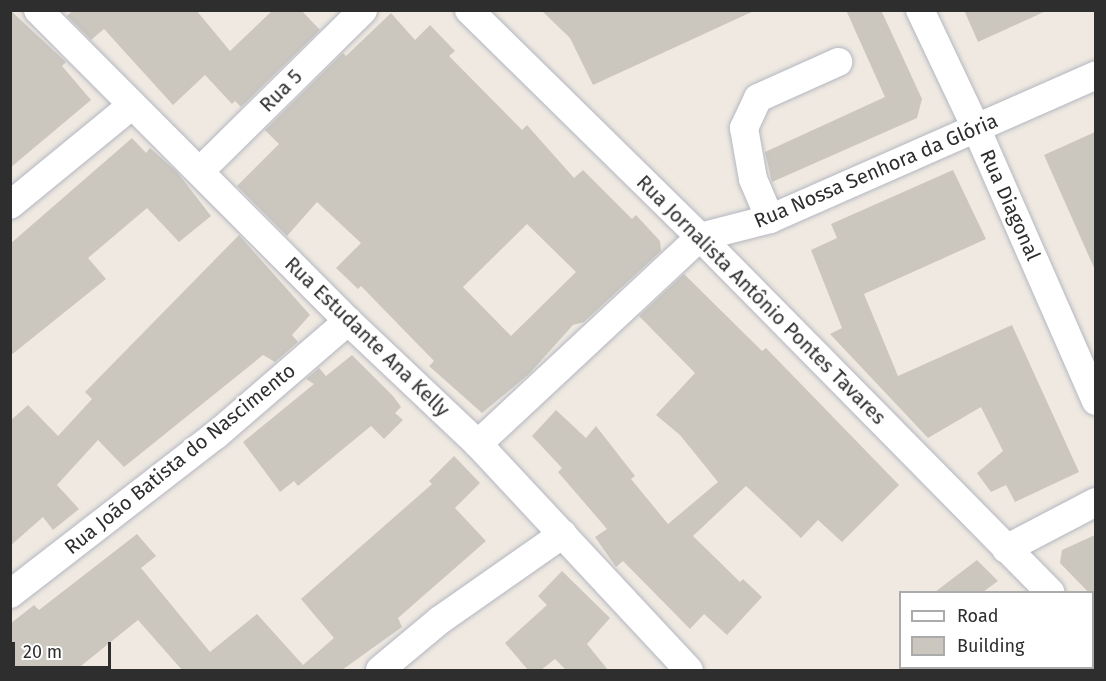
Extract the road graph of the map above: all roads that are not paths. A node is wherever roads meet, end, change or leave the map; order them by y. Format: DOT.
graph roads {
  1 [pos="38,10"];
  2 [pos="363,10"];
  3 [pos="469,10"];
  4 [pos="920,10"];
  5 [pos="838,62"];
  6 [pos="1095,75"];
  7 [pos="131,106"];
  8 [pos="977,130"];
  9 [pos="200,171"];
  10 [pos="10,205"];
  11 [pos="770,219"];
  12 [pos="700,237"];
  13 [pos="348,321"];
  14 [pos="1095,401"];
  15 [pos="478,444"];
  16 [pos="1095,502"];
  17 [pos="563,534"];
  18 [pos="1006,549"];
  19 [pos="1049,591"];
  20 [pos="10,594"];
  21 [pos="380,670"];
  22 [pos="689,670"];
  1 -- 7 [label="street, Rua Estudante Ana Kelly"];
  2 -- 9 [label="street, Rua 5"];
  3 -- 12 [label="street, Rua Jornalista Antônio Pontes Tavares"];
  4 -- 8 [label="street, Rua Diagonal"];
  5 -- 11 [label="street"];
  6 -- 8 [label="street, Rua Nossa Senhora da Glória"];
  7 -- 9 [label="street, Rua Estudante Ana Kelly"];
  7 -- 10 [label="street"];
  8 -- 11 [label="street, Rua Nossa Senhora da Glória"];
  8 -- 14 [label="street, Rua Diagonal"];
  9 -- 13 [label="street, Rua Estudante Ana Kelly"];
  11 -- 12 [label="street, Rua Nossa Senhora da Glória"];
  12 -- 15 [label="street, Rua Nossa Senhora da Glória"];
  12 -- 18 [label="street, Rua Jornalista Antônio Pontes Tavares"];
  13 -- 15 [label="street, Rua Estudante Ana Kelly"];
  13 -- 20 [label="street, Rua João Batista do Nascimento"];
  15 -- 17 [label="street, Rua Estudante Ana Kelly"];
  16 -- 18 [label="street"];
  17 -- 21 [label="street"];
  17 -- 22 [label="street, Rua Estudante Ana Kelly"];
  18 -- 19 [label="street, Rua Jornalista Antônio Pontes Tavares"];
}
